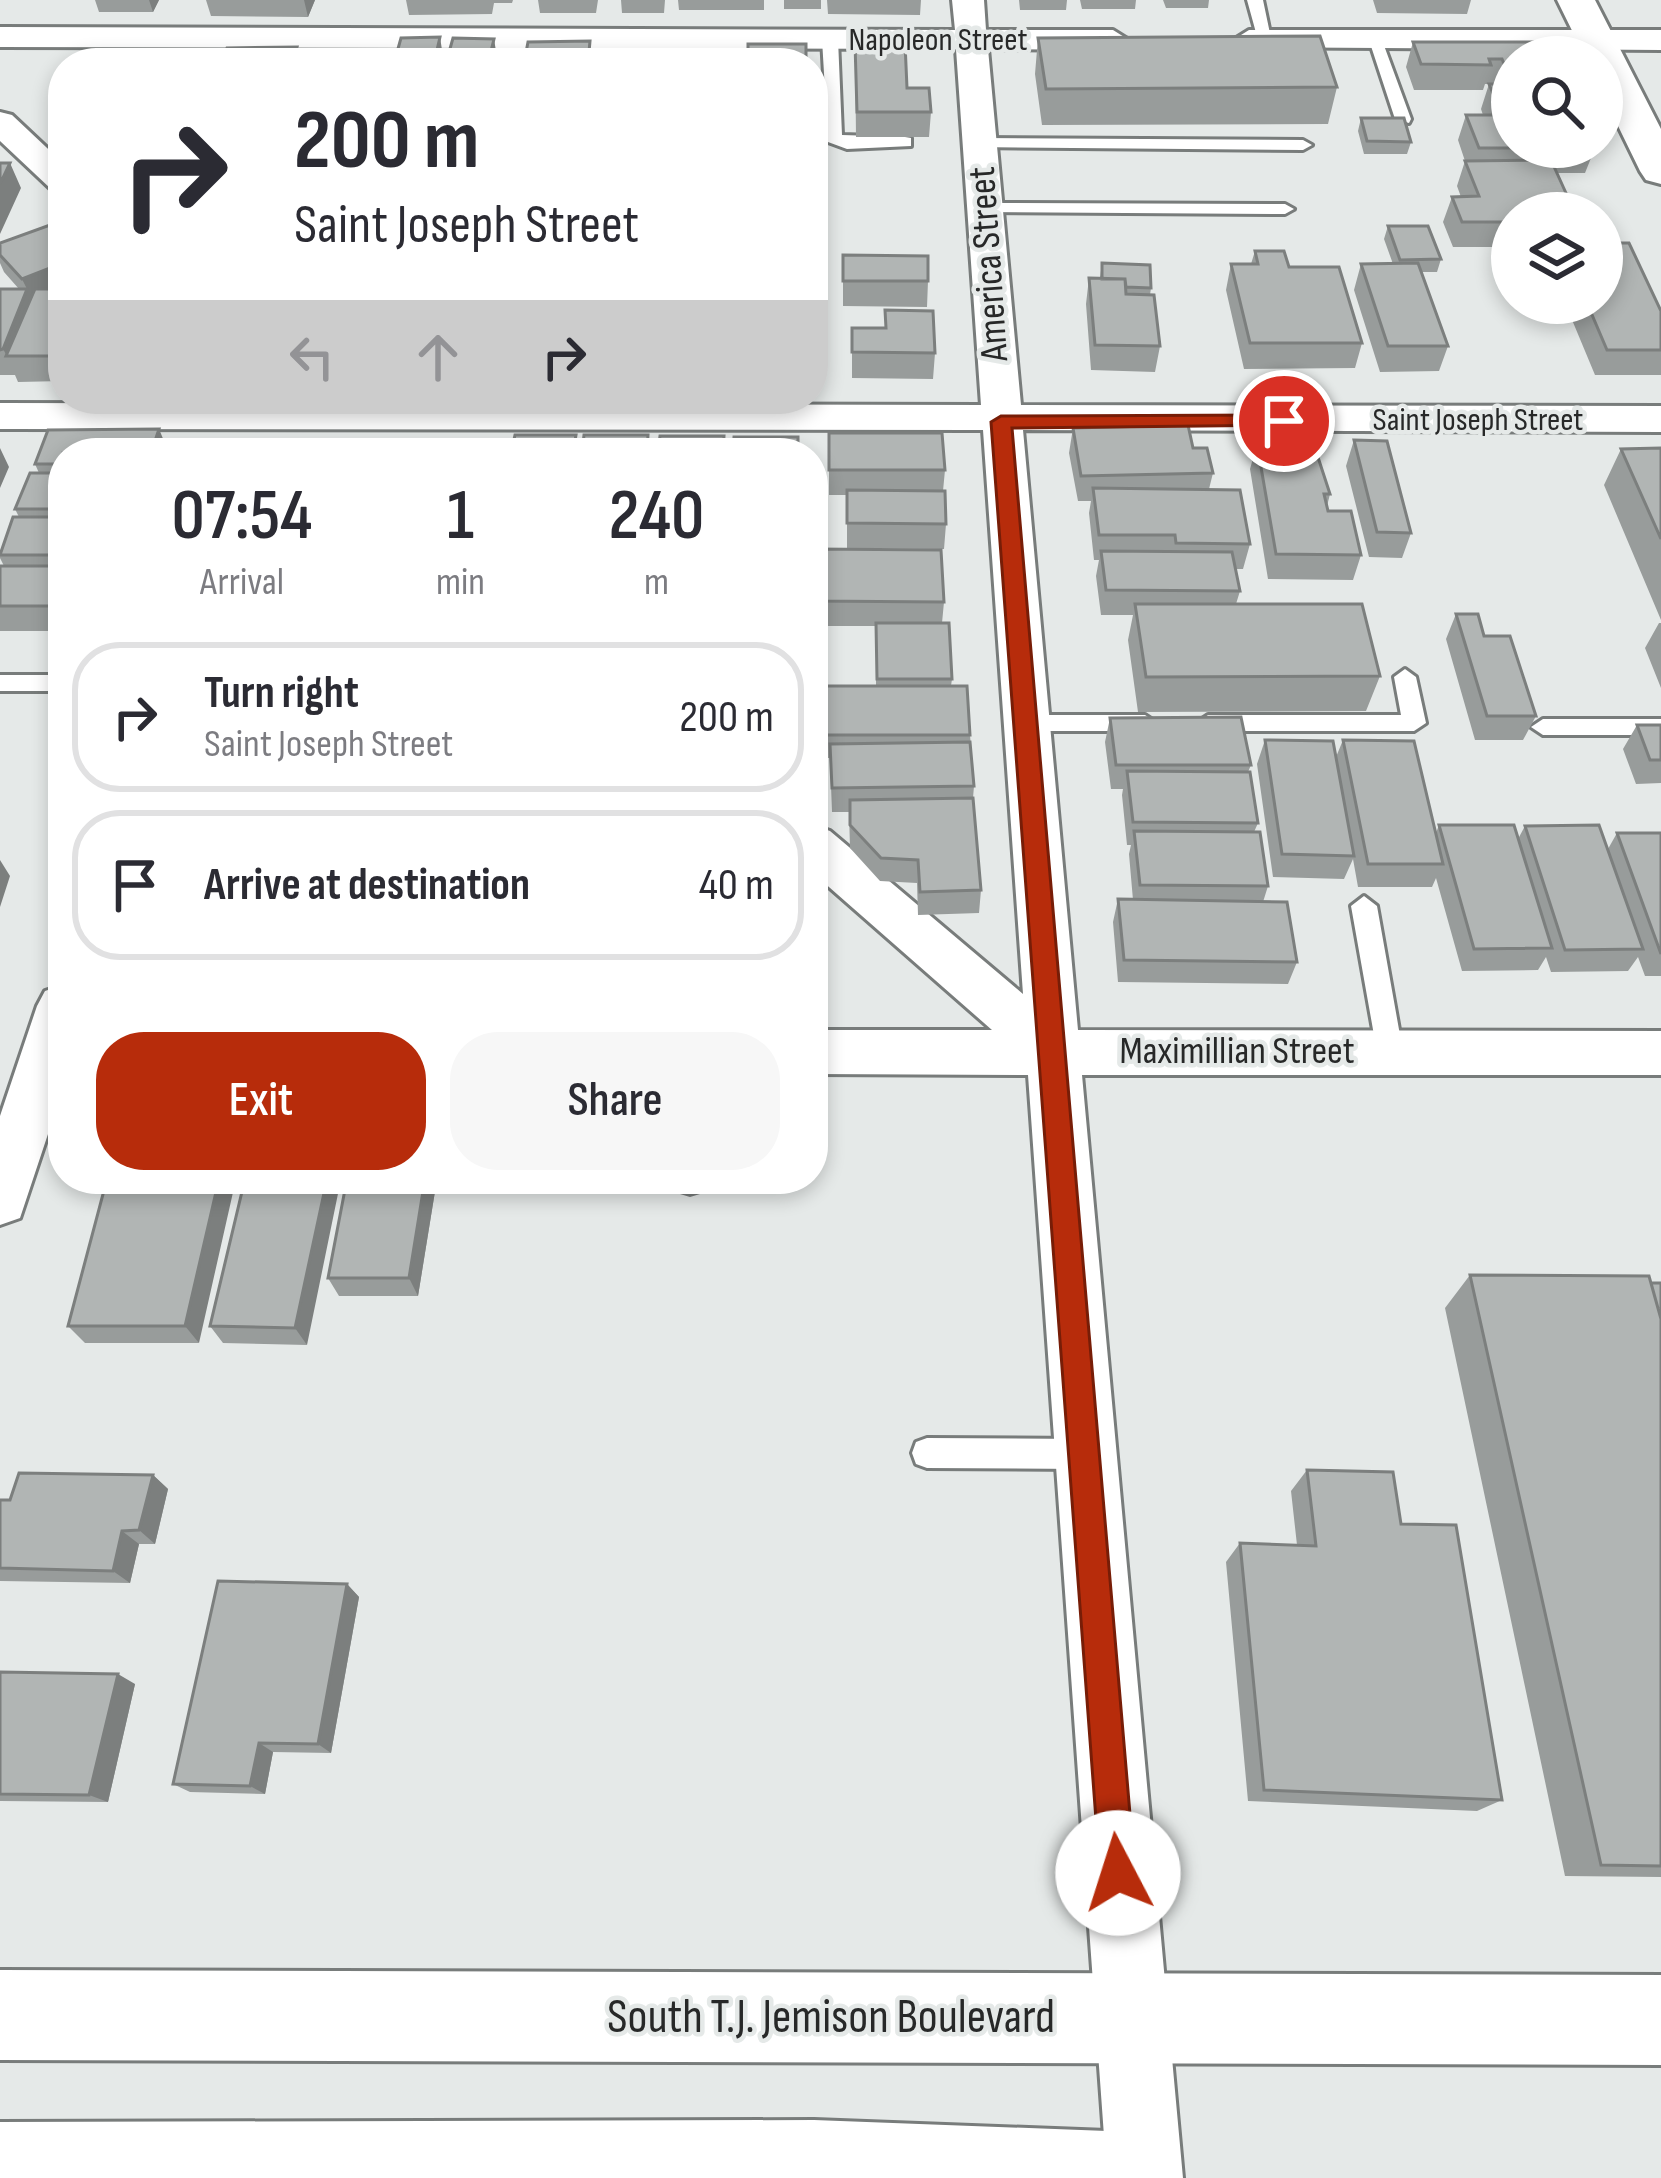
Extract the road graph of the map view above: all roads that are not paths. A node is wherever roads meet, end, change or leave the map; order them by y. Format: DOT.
graph roads {
  1 [pos="376,0"];
  2 [pos="1255,0"];
  3 [pos="1576,0"];
  4 [pos="970,20"];
  5 [pos="1592,36"];
  6 [pos="0,37"];
  7 [pos="830,39"];
  8 [pos="1153,40"];
  9 [pos="1221,40"];
  10 [pos="1266,40"];
  11 [pos="1374,40"];
  12 [pos="1491,40"];
  13 [pos="1623,40"];
  14 [pos="1661,40"];
  15 [pos="283,48"];
  16 [pos="361,48"];
  17 [pos="478,48"];
  18 [pos="1623,97"];
  19 [pos="1403,118"];
  20 [pos="0,122"];
  21 [pos="905,142"];
  22 [pos="980,143"];
  23 [pos="1303,145"];
  24 [pos="48,168"];
  25 [pos="1661,171"];
  26 [pos="985,208"];
  27 [pos="1286,209"];
  28 [pos="284,414"];
  29 [pos="315,414"];
  30 [pos="826,414"];
  31 [pos="0,416"];
  32 [pos="1661,419"];
  33 [pos="1001,422"];
  34 [pos="248,423"];
  35 [pos="343,438"];
  36 [pos="1405,676"];
  37 [pos="0,683"];
  38 [pos="48,683"];
  39 [pos="1026,723"];
  40 [pos="1543,727"];
  41 [pos="1661,728"];
  42 [pos="828,857"];
  43 [pos="1364,906"];
  44 [pos="43,1042"];
  45 [pos="1052,1051"];
  46 [pos="828,1052"];
  47 [pos="1390,1052"];
  48 [pos="1661,1053"];
  49 [pos="0,1200"];
  50 [pos="927,1453"];
  51 [pos="1084,1454"];
  52 [pos="0,2015"];
  53 [pos="1129,2018"];
  54 [pos="1661,2020"];
  55 [pos="26,2172"];
  56 [pos="1107,2178"];
  57 [pos="1145,2178"];
  1 -- 16 [label="street"];
  2 -- 10 [label="lane"];
  3 -- 5 [label="main road"];
  4 -- 7 [label="street, Napoleon Street"];
  4 -- 8 [label="street, Napoleon Street"];
  4 -- 22 [label="street, America Street"];
  6 -- 15 [label="street, Napoleon Street"];
  7 -- 17 [label="street, Napoleon Street"];
  7 -- 21 [label="lane"];
  9 -- 10 [label="street"];
  10 -- 11 [label="street"];
  11 -- 12 [label="street"];
  11 -- 19 [label="lane"];
  13 -- 14 [label="street"];
  18 -- 25 [label="main road"];
  20 -- 24 [label="street"];
  22 -- 23 [label="lane"];
  22 -- 26 [label="street, America Street"];
  26 -- 27 [label="lane"];
  26 -- 33 [label="street, America Street"];
  28 -- 34 [label="street, Saint Joseph Street"];
  29 -- 35 [label="street"];
  30 -- 33 [label="street, Saint Joseph Street"];
  31 -- 34 [label="street, Saint Joseph Street"];
  32 -- 33 [label="street, Saint Joseph Street"];
  33 -- 39 [label="street, America Street"];
  36 -- 39 [label="lane"];
  37 -- 38 [label="lane"];
  39 -- 45 [label="street, America Street"];
  40 -- 41 [label="lane"];
  42 -- 45 [label="street"];
  43 -- 47 [label="lane"];
  44 -- 49 [label="street"];
  45 -- 46 [label="street, Maximillian Street"];
  45 -- 47 [label="street, Maximillian Street"];
  45 -- 51 [label="street, America Street"];
  47 -- 48 [label="street, Maximillian Street"];
  50 -- 51 [label="lane"];
  51 -- 53 [label="street, America Street"];
  52 -- 53 [label="main road, South T.J. Jemison Boulevard"];
  53 -- 54 [label="main road, South T.J. Jemison Boulevard"];
  53 -- 57 [label="street, America Street"];
  55 -- 56 [label="main road"];
}
